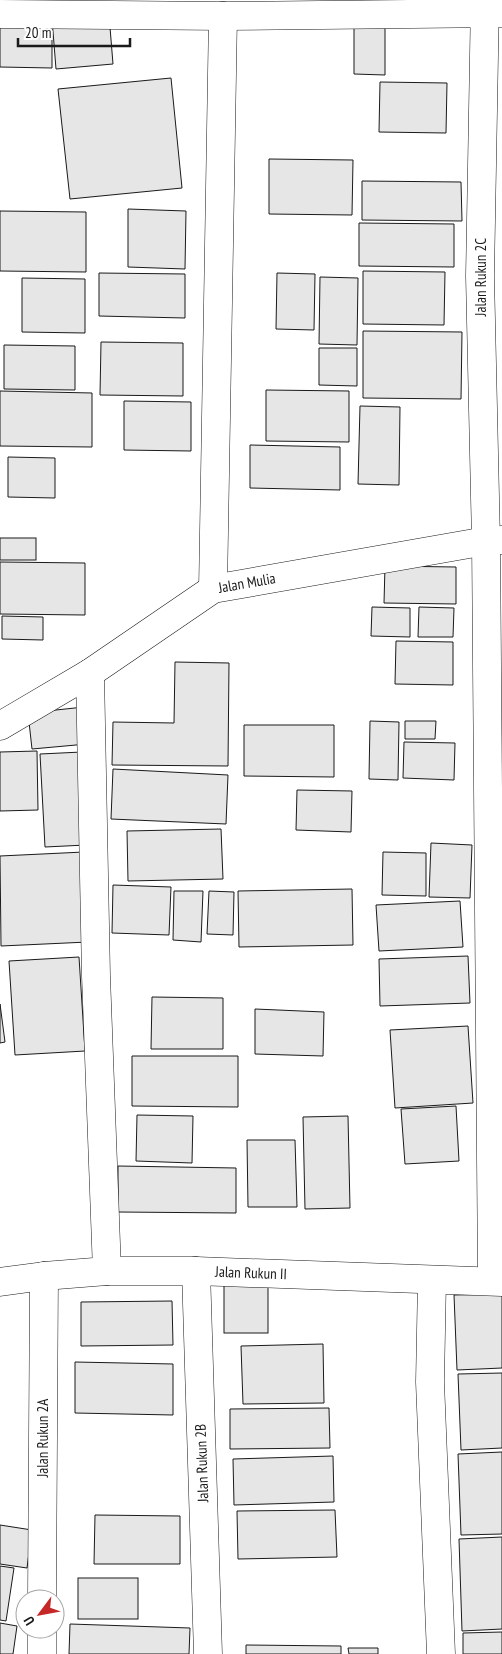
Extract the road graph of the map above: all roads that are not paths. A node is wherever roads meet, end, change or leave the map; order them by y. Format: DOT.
graph roads {
  1 [pos="490,9"];
  2 [pos="0,14"];
  3 [pos="223,16"];
  4 [pos="494,540"];
  5 [pos="213,589"];
  6 [pos="90,674"];
  7 [pos="0,726"];
  8 [pos="107,1271"];
  9 [pos="196,1271"];
  10 [pos="44,1276"];
  11 [pos="432,1280"];
  12 [pos="0,1282"];
  13 [pos="497,1282"];
  14 [pos="42,1589"];
  15 [pos="42,1639"];
  16 [pos="42,1654"];
  17 [pos="208,1654"];
  18 [pos="441,1654"];
  1 -- 3 [label="street"];
  1 -- 4 [label="street, Jalan Rukun 2C"];
  2 -- 3 [label="street"];
  3 -- 5 [label="street"];
  4 -- 5 [label="street, Jalan Mulia"];
  4 -- 13 [label="street, Jalan Rukun 2C"];
  5 -- 6 [label="street, Jalan Mulia"];
  6 -- 7 [label="street, Jalan Mulia"];
  6 -- 8 [label="street"];
  8 -- 9 [label="street, Jalan Rukun II"];
  8 -- 10 [label="street, Jalan Rukun II"];
  9 -- 11 [label="street, Jalan Rukun II"];
  9 -- 17 [label="street, Jalan Rukun 2B"];
  10 -- 12 [label="street, Jalan Rukun II"];
  10 -- 14 [label="street, Jalan Rukun 2A"];
  11 -- 13 [label="street, Jalan Rukun II"];
  11 -- 18 [label="street"];
  15 -- 16 [label="street"];
}
